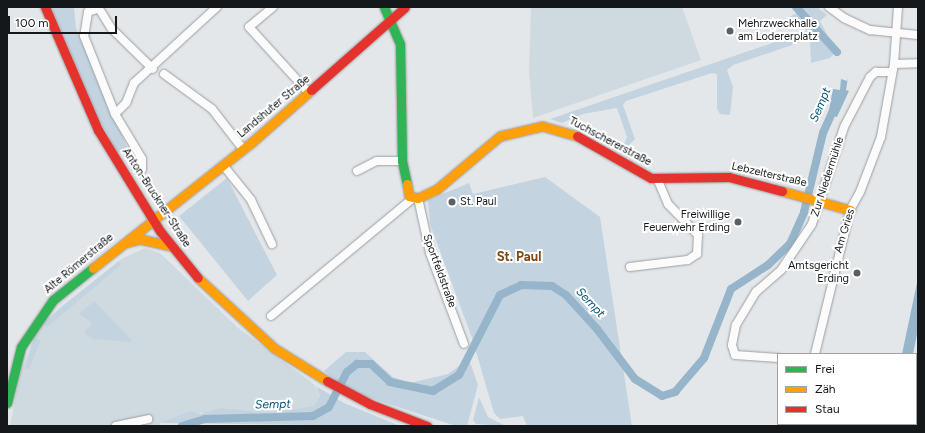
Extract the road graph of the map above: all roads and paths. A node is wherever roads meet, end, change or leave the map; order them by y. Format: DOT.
graph roads {
  1 [pos="45,7"];
  2 [pos="215,7"];
  3 [pos="273,7"];
  4 [pos="384,7"];
  5 [pos="405,7"];
  6 [pos="830,7"];
  7 [pos="898,7"];
  8 [pos="97,8"];
  9 [pos="392,20"];
  10 [pos="894,34"];
  11 [pos="918,35"];
  12 [pos="918,63"];
  13 [pos="154,68"];
  14 [pos="893,68"];
  15 [pos="164,74"];
  16 [pos="309,93"];
  17 [pos="115,114"];
  18 [pos="243,149"];
  19 [pos="402,161"];
  20 [pos="222,165"];
  21 [pos="142,169"];
  22 [pos="357,171"];
  23 [pos="657,178"];
  24 [pos="416,198"];
  25 [pos="820,199"];
  26 [pos="850,210"];
  27 [pos="153,218"];
  28 [pos="272,244"];
  29 [pos="121,245"];
  30 [pos="171,247"];
  31 [pos="630,267"];
  32 [pos="271,316"];
  33 [pos="464,344"];
  34 [pos="815,353"];
  35 [pos="777,358"];
  36 [pos="7,403"];
  37 [pos="148,420"];
  38 [pos="116,426"];
  39 [pos="428,426"];
  1 -- 27 [label="street, Anton-Bruckner-Straße"];
  2 -- 13 [label="street"];
  3 -- 16 [label="street"];
  4 -- 9 [label="street"];
  5 -- 9 [label="street, Landshuter Straße"];
  6 -- 10 [label="street"];
  7 -- 10 [label="street, Am Gries"];
  8 -- 13 [label="street"];
  8 -- 17 [label="street"];
  9 -- 16 [label="street, Landshuter Straße"];
  9 -- 19 [label="street"];
  10 -- 11 [label="street"];
  10 -- 14 [label="street, Am Gries"];
  12 -- 14 [label="street, Zur Niedermühle"];
  13 -- 17 [label="street"];
  14 -- 25 [label="street, Zur Niedermühle"];
  14 -- 26 [label="street, Am Gries"];
  15 -- 18 [label="street"];
  16 -- 18 [label="street, Landshuter Straße"];
  17 -- 21 [label="street"];
  18 -- 20 [label="street, Landshuter Straße"];
  19 -- 22 [label="street"];
  19 -- 24 [label="street"];
  20 -- 27 [label="street, Landshuter Straße"];
  20 -- 28 [label="street"];
  23 -- 24 [label="street, Tuchschererstraße"];
  23 -- 25 [label="street, Lebzelterstraße"];
  23 -- 31 [label="street, Tuchschererstraße"];
  24 -- 32 [label="street"];
  24 -- 33 [label="street, Sportfeldstraße"];
  25 -- 26 [label="street, Lebzelterstraße"];
  25 -- 35 [label="street, Zur Niedermühle"];
  26 -- 34 [label="street, Am Gries"];
  27 -- 29 [label="street, Alte Römerstraße"];
  27 -- 30 [label="street, Anton-Bruckner-Straße"];
  29 -- 30 [label="street"];
  29 -- 36 [label="street, Alte Römerstraße"];
  30 -- 39 [label="street, Anton-Bruckner-Straße"];
  37 -- 38 [label="street"];
}
